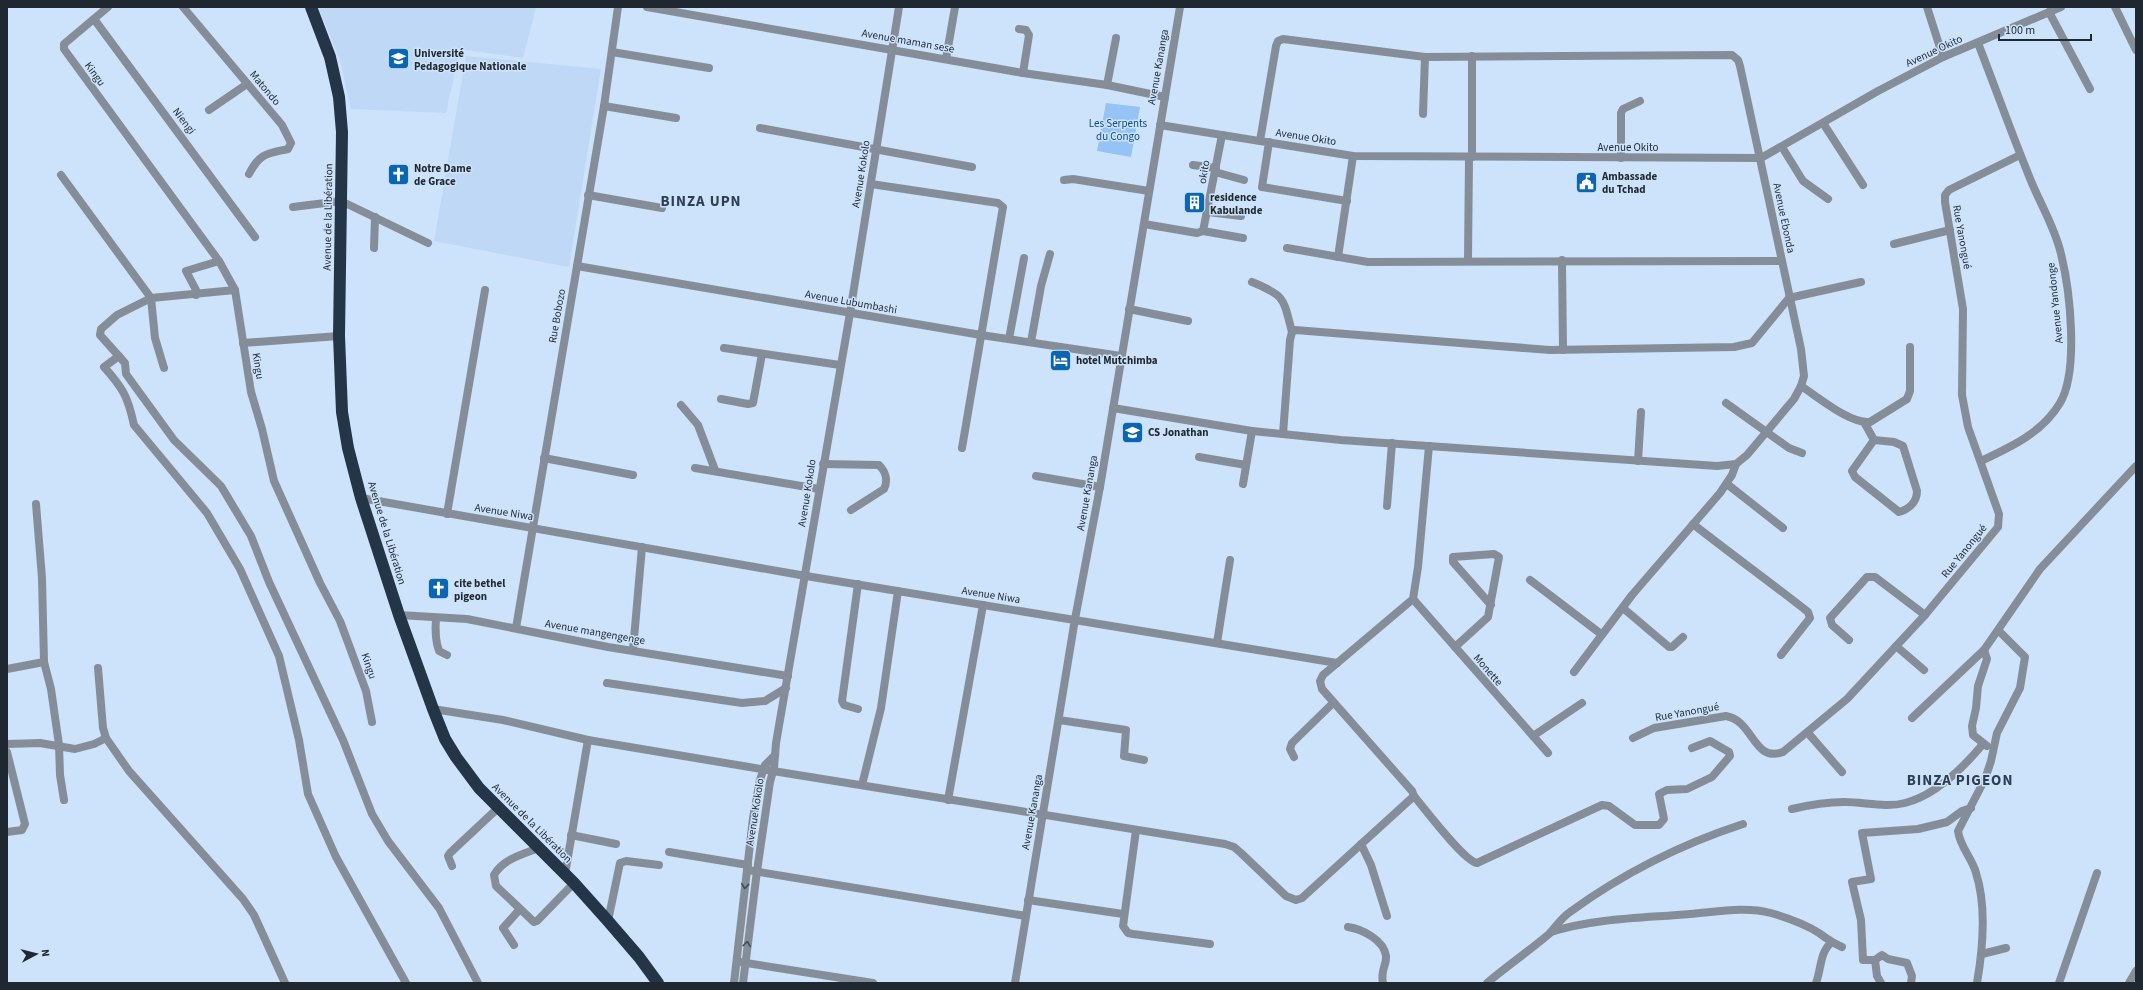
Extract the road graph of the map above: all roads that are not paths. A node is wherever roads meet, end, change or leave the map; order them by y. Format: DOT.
graph roads {
  1 [pos="108,7"];
  2 [pos="183,7"];
  3 [pos="311,7"];
  4 [pos="618,7"];
  5 [pos="647,7"];
  6 [pos="899,7"];
  7 [pos="955,7"];
  8 [pos="1180,7"];
  9 [pos="1927,7"];
  10 [pos="2061,7"];
  11 [pos="2115,7"];
  12 [pos="687,11"];
  13 [pos="2049,12"];
  14 [pos="94,19"];
  15 [pos="1019,29"];
  16 [pos="1116,38"];
  17 [pos="1978,43"];
  18 [pos="893,50"];
  19 [pos="2136,50"];
  20 [pos="612,52"];
  21 [pos="1472,56"];
  22 [pos="1425,57"];
  23 [pos="1942,57"];
  24 [pos="946,59"];
  25 [pos="709,68"];
  26 [pos="1023,73"];
  27 [pos="247,84"];
  28 [pos="1107,85"];
  29 [pos="2090,89"];
  30 [pos="1165,97"];
  31 [pos="1640,101"];
  32 [pos="604,106"];
  33 [pos="209,110"];
  34 [pos="1423,114"];
  35 [pos="676,118"];
  36 [pos="1823,123"];
  37 [pos="1160,125"];
  38 [pos="760,128"];
  39 [pos="1222,135"];
  40 [pos="1260,141"];
  41 [pos="1269,142"];
  42 [pos="1782,147"];
  43 [pos="876,149"];
  44 [pos="2020,155"];
  45 [pos="1353,156"];
  46 [pos="1471,157"];
  47 [pos="1621,158"];
  48 [pos="1760,158"];
  49 [pos="1193,165"];
  50 [pos="972,167"];
  51 [pos="1216,170"];
  52 [pos="249,174"];
  53 [pos="61,175"];
  54 [pos="1064,180"];
  55 [pos="1244,180"];
  56 [pos="871,184"];
  57 [pos="1863,185"];
  58 [pos="1149,191"];
  59 [pos="588,195"];
  60 [pos="1828,199"];
  61 [pos="341,201"];
  62 [pos="1348,201"];
  63 [pos="293,207"];
  64 [pos="662,208"];
  65 [pos="1208,212"];
  66 [pos="1241,216"];
  67 [pos="375,217"];
  68 [pos="1144,224"];
  69 [pos="1950,230"];
  70 [pos="1203,231"];
  71 [pos="256,237"];
  72 [pos="1243,238"];
  73 [pos="428,243"];
  74 [pos="1894,244"];
  75 [pos="374,248"];
  76 [pos="1287,248"];
  77 [pos="1050,254"];
  78 [pos="1338,257"];
  79 [pos="1024,258"];
  80 [pos="1468,260"];
  81 [pos="1562,260"];
  82 [pos="1781,260"];
  83 [pos="219,261"];
  84 [pos="577,266"];
  85 [pos="1252,282"];
  86 [pos="1861,282"];
  87 [pos="235,290"];
  88 [pos="485,290"];
  89 [pos="196,295"];
  90 [pos="151,298"];
  91 [pos="1790,298"];
  92 [pos="1129,309"];
  93 [pos="850,313"];
  94 [pos="1188,321"];
  95 [pos="1292,332"];
  96 [pos="981,335"];
  97 [pos="339,336"];
  98 [pos="1009,339"];
  99 [pos="1031,342"];
  100 [pos="243,343"];
  101 [pos="1910,347"];
  102 [pos="724,348"];
  103 [pos="1563,350"];
  104 [pos="762,354"];
  105 [pos="119,356"];
  106 [pos="1121,356"];
  107 [pos="840,365"];
  108 [pos="164,368"];
  109 [pos="1801,386"];
  110 [pos="721,399"];
  111 [pos="1726,403"];
  112 [pos="681,405"];
  113 [pos="1113,408"];
  114 [pos="1641,412"];
  115 [pos="1864,422"];
  116 [pos="1252,431"];
  117 [pos="1766,433"];
  118 [pos="1283,434"];
  119 [pos="1874,440"];
  120 [pos="1392,443"];
  121 [pos="1429,446"];
  122 [pos="962,448"];
  123 [pos="1802,454"];
  124 [pos="1198,457"];
  125 [pos="544,458"];
  126 [pos="1638,461"];
  127 [pos="1981,461"];
  128 [pos="823,464"];
  129 [pos="1736,464"];
  130 [pos="1246,465"];
  131 [pos="2136,466"];
  132 [pos="695,468"];
  133 [pos="715,470"];
  134 [pos="633,476"];
  135 [pos="1036,476"];
  136 [pos="1242,484"];
  137 [pos="1726,484"];
  138 [pos="1100,487"];
  139 [pos="818,489"];
  140 [pos="361,498"];
  141 [pos="36,504"];
  142 [pos="1387,506"];
  143 [pos="851,510"];
  144 [pos="447,514"];
  145 [pos="1693,524"];
  146 [pos="532,528"];
  147 [pos="1783,528"];
  148 [pos="642,547"];
  149 [pos="1230,560"];
  150 [pos="806,576"];
  151 [pos="1530,580"];
  152 [pos="858,584"];
  153 [pos="898,591"];
  154 [pos="1413,599"];
  155 [pos="983,605"];
  156 [pos="1491,605"];
  157 [pos="1623,608"];
  158 [pos="399,615"];
  159 [pos="1925,615"];
  160 [pos="436,618"];
  161 [pos="1075,619"];
  162 [pos="516,628"];
  163 [pos="1999,631"];
  164 [pos="1601,634"];
  165 [pos="1683,637"];
  166 [pos="1849,640"];
  167 [pos="1217,643"];
  168 [pos="1896,646"];
  169 [pos="1455,647"];
  170 [pos="633,650"];
  171 [pos="1984,650"];
  172 [pos="446,655"];
  173 [pos="1781,655"];
  174 [pos="44,662"];
  175 [pos="1337,663"];
  176 [pos="98,668"];
  177 [pos="7,669"];
  178 [pos="1924,670"];
  179 [pos="1574,672"];
  180 [pos="788,676"];
  181 [pos="607,684"];
  182 [pos="786,688"];
  183 [pos="1582,702"];
  184 [pos="1333,703"];
  185 [pos="858,709"];
  186 [pos="433,710"];
  187 [pos="1912,718"];
  188 [pos="1059,720"];
  189 [pos="372,722"];
  190 [pos="1808,733"];
  191 [pos="1533,736"];
  192 [pos="106,738"];
  193 [pos="1633,738"];
  194 [pos="588,740"];
  195 [pos="7,744"];
  196 [pos="1983,744"];
  197 [pos="59,745"];
  198 [pos="1993,746"];
  199 [pos="1692,748"];
  200 [pos="7,752"];
  201 [pos="1548,753"];
  202 [pos="775,755"];
  203 [pos="1294,757"];
  204 [pos="1144,760"];
  205 [pos="763,770"];
  206 [pos="773,772"];
  207 [pos="1842,772"];
  208 [pos="862,785"];
  209 [pos="1414,796"];
  210 [pos="64,800"];
  211 [pos="948,800"];
  212 [pos="498,808"];
  213 [pos="1971,808"];
  214 [pos="1792,809"];
  215 [pos="1043,814"];
  216 [pos="1743,824"];
  217 [pos="1136,830"];
  218 [pos="7,832"];
  219 [pos="571,835"];
  220 [pos="616,844"];
  221 [pos="1361,844"];
  222 [pos="539,848"];
  223 [pos="669,852"];
  224 [pos="659,865"];
  225 [pos="452,866"];
  226 [pos="747,867"];
  227 [pos="756,871"];
  228 [pos="2097,873"];
  229 [pos="565,874"];
  230 [pos="574,883"];
  231 [pos="1028,900"];
  232 [pos="520,909"];
  233 [pos="1123,914"];
  234 [pos="1026,916"];
  235 [pos="1387,916"];
  236 [pos="608,921"];
  237 [pos="1348,927"];
  238 [pos="1550,932"];
  239 [pos="1831,943"];
  240 [pos="1210,944"];
  241 [pos="514,945"];
  242 [pos="1842,947"];
  243 [pos="2006,948"];
  244 [pos="1982,954"];
  245 [pos="1875,960"];
  246 [pos="741,962"];
  247 [pos="2136,971"];
  248 [pos="285,983"];
  249 [pos="406,983"];
  250 [pos="478,983"];
  251 [pos="658,983"];
  252 [pos="734,983"];
  253 [pos="743,983"];
  254 [pos="873,983"];
  255 [pos="1015,983"];
  256 [pos="1383,983"];
  257 [pos="1487,983"];
  258 [pos="1816,983"];
  259 [pos="1881,983"];
  260 [pos="1911,983"];
  261 [pos="1977,983"];
  262 [pos="2059,983"];
  263 [pos="2129,983"];
  1 -- 14 [label="street"];
  2 -- 27 [label="street, Matondo"];
  3 -- 61 [label="highway, Avenue de la Libération"];
  4 -- 20 [label="street, Rue Bobozo"];
  5 -- 12 [label="street, Avenue maman sese"];
  6 -- 18 [label="street, Avenue Kokolo"];
  7 -- 24 [label="street"];
  8 -- 30 [label="street, Avenue Kananga"];
  9 -- 23 [label="street"];
  10 -- 13 [label="street, Avenue Okito"];
  11 -- 19 [label="street"];
  12 -- 18 [label="street, Avenue maman sese"];
  13 -- 17 [label="street, Avenue Okito"];
  13 -- 29 [label="street"];
  14 -- 71 [label="street, Niengi"];
  14 -- 83 [label="street, Kingu"];
  15 -- 26 [label="street"];
  16 -- 28 [label="street"];
  17 -- 23 [label="street, Avenue Okito"];
  17 -- 44 [label="street, Avenue Yandonge"];
  18 -- 24 [label="street, Avenue maman sese"];
  18 -- 43 [label="street, Avenue Kokolo"];
  20 -- 25 [label="street"];
  20 -- 32 [label="street, Rue Bobozo"];
  21 -- 22 [label="street"];
  21 -- 46 [label="street"];
  21 -- 48 [label="street, Avenue Ebonda"];
  22 -- 34 [label="street"];
  22 -- 40 [label="street"];
  23 -- 36 [label="street, Avenue Okito"];
  24 -- 26 [label="street, Avenue maman sese"];
  26 -- 28 [label="street, Avenue maman sese"];
  27 -- 33 [label="street"];
  27 -- 52 [label="street, Matondo"];
  28 -- 30 [label="street, Avenue maman sese"];
  30 -- 37 [label="street, Avenue Kananga"];
  31 -- 47 [label="street"];
  32 -- 35 [label="street"];
  32 -- 59 [label="street, Rue Bobozo"];
  36 -- 42 [label="street, Avenue Okito"];
  36 -- 57 [label="street"];
  37 -- 39 [label="street, Avenue Okito"];
  37 -- 58 [label="street, Avenue Kananga"];
  38 -- 43 [label="street"];
  39 -- 40 [label="street, Avenue Okito"];
  39 -- 51 [label="street, okito"];
  40 -- 41 [label="street, Avenue Okito"];
  41 -- 45 [label="street, Avenue Okito"];
  41 -- 62 [label="street"];
  42 -- 48 [label="street, Avenue Okito"];
  42 -- 60 [label="street"];
  43 -- 50 [label="street"];
  43 -- 56 [label="street, Avenue Kokolo"];
  44 -- 69 [label="street, Rue Yanongué"];
  44 -- 127 [label="street, Avenue Yandonge"];
  45 -- 46 [label="street, Avenue Okito"];
  45 -- 62 [label="street"];
  46 -- 47 [label="street, Avenue Okito"];
  46 -- 80 [label="street"];
  47 -- 48 [label="street, Avenue Okito"];
  48 -- 82 [label="street, Avenue Ebonda"];
  49 -- 51 [label="street, okito"];
  51 -- 55 [label="street, okito"];
  51 -- 65 [label="street, okito"];
  53 -- 90 [label="street"];
  54 -- 58 [label="street"];
  56 -- 93 [label="street, Avenue Kokolo"];
  56 -- 96 [label="street"];
  58 -- 68 [label="street, Avenue Kananga"];
  59 -- 64 [label="street"];
  59 -- 84 [label="street, Rue Bobozo"];
  61 -- 63 [label="street"];
  61 -- 67 [label="street"];
  61 -- 97 [label="highway, Avenue de la Libération"];
  62 -- 78 [label="street"];
  65 -- 66 [label="street"];
  65 -- 70 [label="street, okito"];
  67 -- 73 [label="street"];
  67 -- 75 [label="street"];
  68 -- 70 [label="street"];
  68 -- 92 [label="street, Avenue Kananga"];
  69 -- 74 [label="street"];
  69 -- 127 [label="street, Rue Yanongué"];
  70 -- 72 [label="street"];
  76 -- 78 [label="street"];
  77 -- 99 [label="street"];
  78 -- 80 [label="street"];
  79 -- 98 [label="street"];
  80 -- 81 [label="street"];
  81 -- 82 [label="street"];
  81 -- 103 [label="street"];
  82 -- 91 [label="street, Avenue Ebonda"];
  83 -- 87 [label="street, Kingu"];
  83 -- 89 [label="street"];
  84 -- 93 [label="street, Avenue Lubumbashi"];
  84 -- 125 [label="street, Rue Bobozo"];
  85 -- 95 [label="street"];
  86 -- 91 [label="street"];
  87 -- 89 [label="street"];
  87 -- 100 [label="street, Kingu"];
  88 -- 144 [label="street"];
  89 -- 90 [label="street"];
  90 -- 105 [label="street"];
  90 -- 108 [label="street"];
  91 -- 103 [label="street"];
  91 -- 109 [label="street, Avenue Ebonda"];
  92 -- 94 [label="street"];
  92 -- 106 [label="street, Avenue Kananga"];
  93 -- 96 [label="street, Avenue Lubumbashi"];
  93 -- 107 [label="street, Avenue Kokolo"];
  95 -- 103 [label="street"];
  95 -- 118 [label="street"];
  96 -- 98 [label="street, Avenue Lubumbashi"];
  96 -- 122 [label="street"];
  97 -- 100 [label="street"];
  97 -- 140 [label="highway, Avenue de la Libération"];
  98 -- 99 [label="street, Avenue Lubumbashi"];
  99 -- 106 [label="street, Avenue Lubumbashi"];
  100 -- 189 [label="street, Kingu"];
  101 -- 115 [label="street"];
  102 -- 104 [label="street"];
  104 -- 107 [label="street"];
  104 -- 110 [label="street"];
  105 -- 249 [label="street"];
  105 -- 250 [label="street"];
  106 -- 113 [label="street, Avenue Kananga"];
  107 -- 128 [label="street, Avenue Kokolo"];
  109 -- 115 [label="street"];
  109 -- 117 [label="street"];
  111 -- 117 [label="street"];
  112 -- 133 [label="street"];
  113 -- 116 [label="street"];
  113 -- 138 [label="street, Avenue Kananga"];
  114 -- 126 [label="street"];
  115 -- 119 [label="street"];
  116 -- 118 [label="street"];
  116 -- 130 [label="street"];
  117 -- 123 [label="street"];
  117 -- 129 [label="street"];
  118 -- 120 [label="street"];
  119 -- 119 [label="street"];
  120 -- 121 [label="street"];
  120 -- 142 [label="street"];
  121 -- 126 [label="street"];
  121 -- 154 [label="street"];
  124 -- 130 [label="street"];
  125 -- 134 [label="street"];
  125 -- 146 [label="street, Rue Bobozo"];
  126 -- 129 [label="street"];
  127 -- 159 [label="street, Rue Yanongué"];
  128 -- 139 [label="street, Avenue Kokolo"];
  128 -- 143 [label="street"];
  129 -- 137 [label="street"];
  130 -- 136 [label="street"];
  131 -- 163 [label="street"];
  132 -- 133 [label="street"];
  133 -- 139 [label="street"];
  135 -- 138 [label="street"];
  137 -- 145 [label="street"];
  137 -- 147 [label="street"];
  138 -- 161 [label="street, Avenue Kananga"];
  139 -- 150 [label="street, Avenue Kokolo"];
  140 -- 144 [label="street, Avenue Niwa"];
  140 -- 158 [label="highway, Avenue de la Libération"];
  141 -- 174 [label="street"];
  144 -- 146 [label="street, Avenue Niwa"];
  145 -- 157 [label="street"];
  145 -- 173 [label="street"];
  146 -- 148 [label="street, Avenue Niwa"];
  146 -- 162 [label="street, Rue Bobozo"];
  148 -- 150 [label="street, Avenue Niwa"];
  148 -- 170 [label="street"];
  149 -- 167 [label="street"];
  150 -- 152 [label="street, Avenue Niwa"];
  150 -- 180 [label="street, Avenue Kokolo"];
  151 -- 164 [label="street"];
  152 -- 153 [label="street, Avenue Niwa"];
  152 -- 185 [label="street"];
  153 -- 155 [label="street, Avenue Niwa"];
  153 -- 208 [label="street"];
  154 -- 169 [label="street, Monette"];
  154 -- 175 [label="street"];
  155 -- 161 [label="street, Avenue Niwa"];
  155 -- 211 [label="street"];
  156 -- 156 [label="street"];
  156 -- 169 [label="street"];
  157 -- 164 [label="street"];
  157 -- 165 [label="street"];
  158 -- 160 [label="street, Avenue mangengenge"];
  158 -- 186 [label="highway, Avenue de la Libération"];
  159 -- 166 [label="street"];
  159 -- 168 [label="street, Rue Yanongué"];
  160 -- 162 [label="street, Avenue mangengenge"];
  160 -- 172 [label="street"];
  161 -- 167 [label="street, Avenue Niwa"];
  161 -- 188 [label="street, Avenue Kananga"];
  162 -- 170 [label="street, Avenue mangengenge"];
  163 -- 171 [label="street"];
  163 -- 198 [label="street"];
  164 -- 179 [label="street"];
  167 -- 175 [label="street, Avenue Niwa"];
  168 -- 178 [label="street"];
  168 -- 190 [label="street, Rue Yanongué"];
  169 -- 191 [label="street, Monette"];
  170 -- 180 [label="street, Avenue mangengenge"];
  171 -- 187 [label="street"];
  171 -- 196 [label="street"];
  174 -- 177 [label="street"];
  174 -- 197 [label="street"];
  175 -- 184 [label="street"];
  176 -- 192 [label="street"];
  180 -- 182 [label="street, Avenue Kokolo"];
  181 -- 182 [label="street"];
  182 -- 202 [label="street, Avenue Kokolo"];
  183 -- 191 [label="street"];
  184 -- 203 [label="street"];
  184 -- 209 [label="street"];
  186 -- 194 [label="street"];
  186 -- 212 [label="highway, Avenue de la Libération"];
  188 -- 204 [label="street"];
  188 -- 215 [label="street, Avenue Kananga"];
  190 -- 193 [label="street, Rue Yanongué"];
  190 -- 207 [label="street"];
  191 -- 201 [label="street, Monette"];
  192 -- 197 [label="street"];
  192 -- 248 [label="street"];
  194 -- 205 [label="street"];
  194 -- 219 [label="street"];
  195 -- 197 [label="street"];
  196 -- 198 [label="street"];
  196 -- 214 [label="street"];
  197 -- 210 [label="street"];
  198 -- 213 [label="street"];
  199 -- 209 [label="street"];
  200 -- 218 [label="street"];
  202 -- 205 [label="street"];
  202 -- 206 [label="street, Avenue Kokolo"];
  205 -- 206 [label="street"];
  205 -- 226 [label="street"];
  206 -- 208 [label="street"];
  206 -- 227 [label="street, Avenue Kokolo"];
  208 -- 211 [label="street"];
  209 -- 221 [label="street"];
  211 -- 215 [label="street"];
  212 -- 222 [label="highway, Avenue de la Libération"];
  212 -- 225 [label="street"];
  213 -- 244 [label="street"];
  213 -- 245 [label="street"];
  215 -- 217 [label="street"];
  215 -- 231 [label="street, Avenue Kananga"];
  216 -- 238 [label="street"];
  217 -- 221 [label="street"];
  217 -- 233 [label="street"];
  219 -- 220 [label="street"];
  219 -- 229 [label="street"];
  221 -- 235 [label="street"];
  222 -- 229 [label="highway, Avenue de la Libération"];
  222 -- 232 [label="street"];
  223 -- 226 [label="street"];
  224 -- 236 [label="street"];
  226 -- 227 [label="street"];
  226 -- 246 [label="street, one-way"];
  227 -- 234 [label="street"];
  246 -- 227 [label="street, Avenue Kokolo, one-way"];
  228 -- 262 [label="street"];
  229 -- 230 [label="highway, Avenue de la Libération"];
  230 -- 232 [label="street"];
  230 -- 236 [label="highway, Avenue de la Libération"];
  231 -- 233 [label="street"];
  231 -- 234 [label="street, Avenue Kananga"];
  232 -- 241 [label="street"];
  233 -- 240 [label="street"];
  234 -- 255 [label="street, Avenue Kananga"];
  236 -- 251 [label="highway, Avenue de la Libération"];
  237 -- 256 [label="street"];
  238 -- 239 [label="street"];
  238 -- 257 [label="street"];
  239 -- 242 [label="street"];
  239 -- 258 [label="street"];
  243 -- 244 [label="street"];
  244 -- 261 [label="street"];
  245 -- 259 [label="street"];
  245 -- 260 [label="street"];
  246 -- 252 [label="street"];
  246 -- 253 [label="street, Avenue Kokolo"];
  246 -- 254 [label="street"];
  247 -- 263 [label="street"];
}
